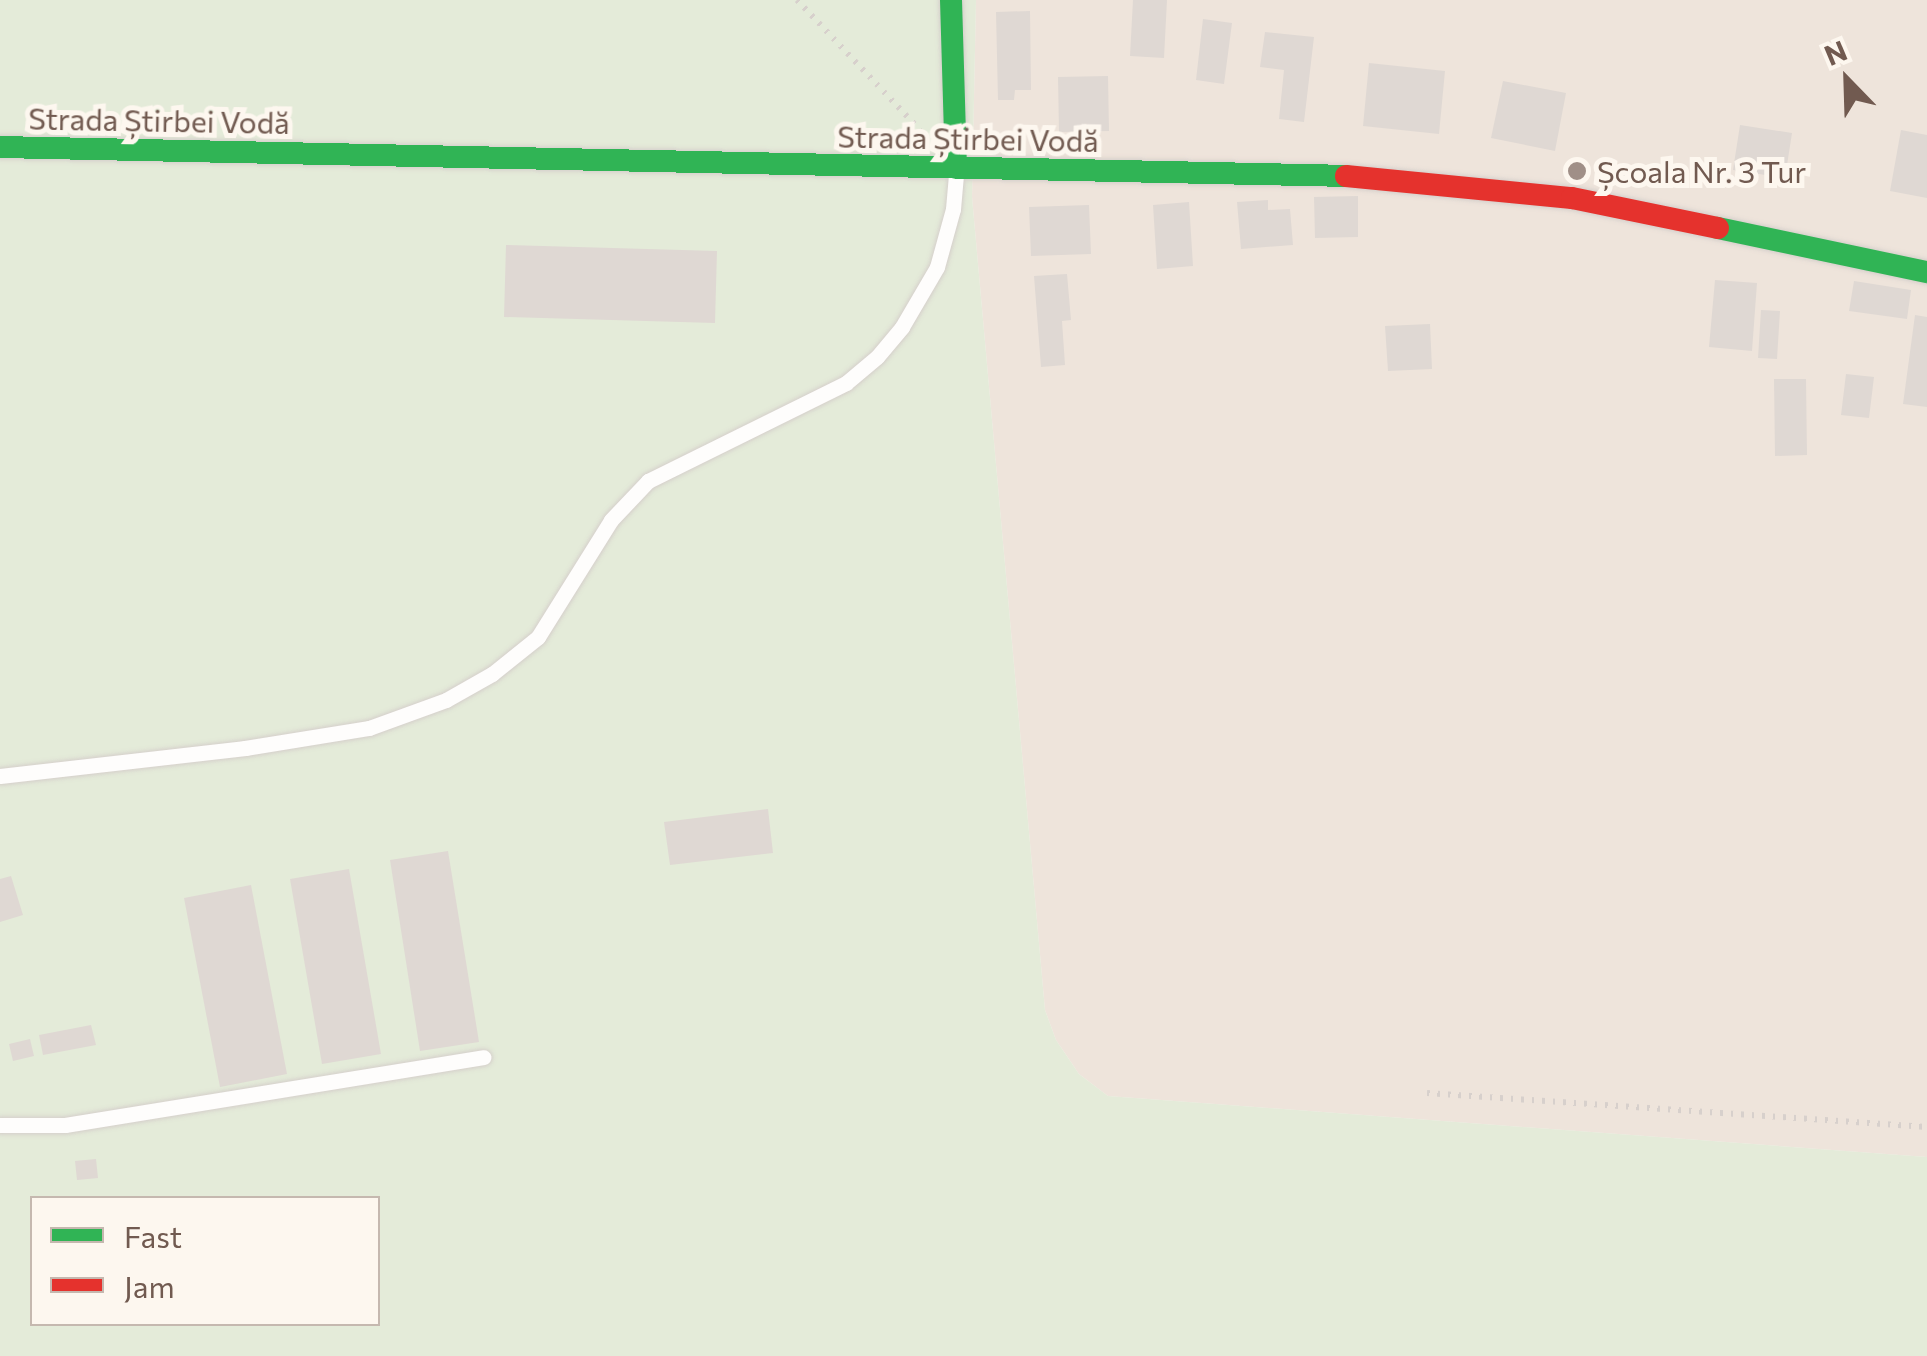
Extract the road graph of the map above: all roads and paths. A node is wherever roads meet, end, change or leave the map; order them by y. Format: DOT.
graph roads {
  1 [pos="797,0"];
  2 [pos="951,0"];
  3 [pos="0,147"];
  4 [pos="956,168"];
  5 [pos="1927,272"];
  6 [pos="0,776"];
  7 [pos="484,1057"];
  8 [pos="1426,1093"];
  9 [pos="0,1124"];
  10 [pos="1927,1127"];
  1 -- 4 [label="path"];
  2 -- 4 [label="main road"];
  3 -- 4 [label="main road, Strada Știrbei Vodă"];
  4 -- 5 [label="main road, Strada Știrbei Vodă"];
  4 -- 6 [label="lane"];
  7 -- 9 [label="lane"];
  8 -- 10 [label="path"];
}
